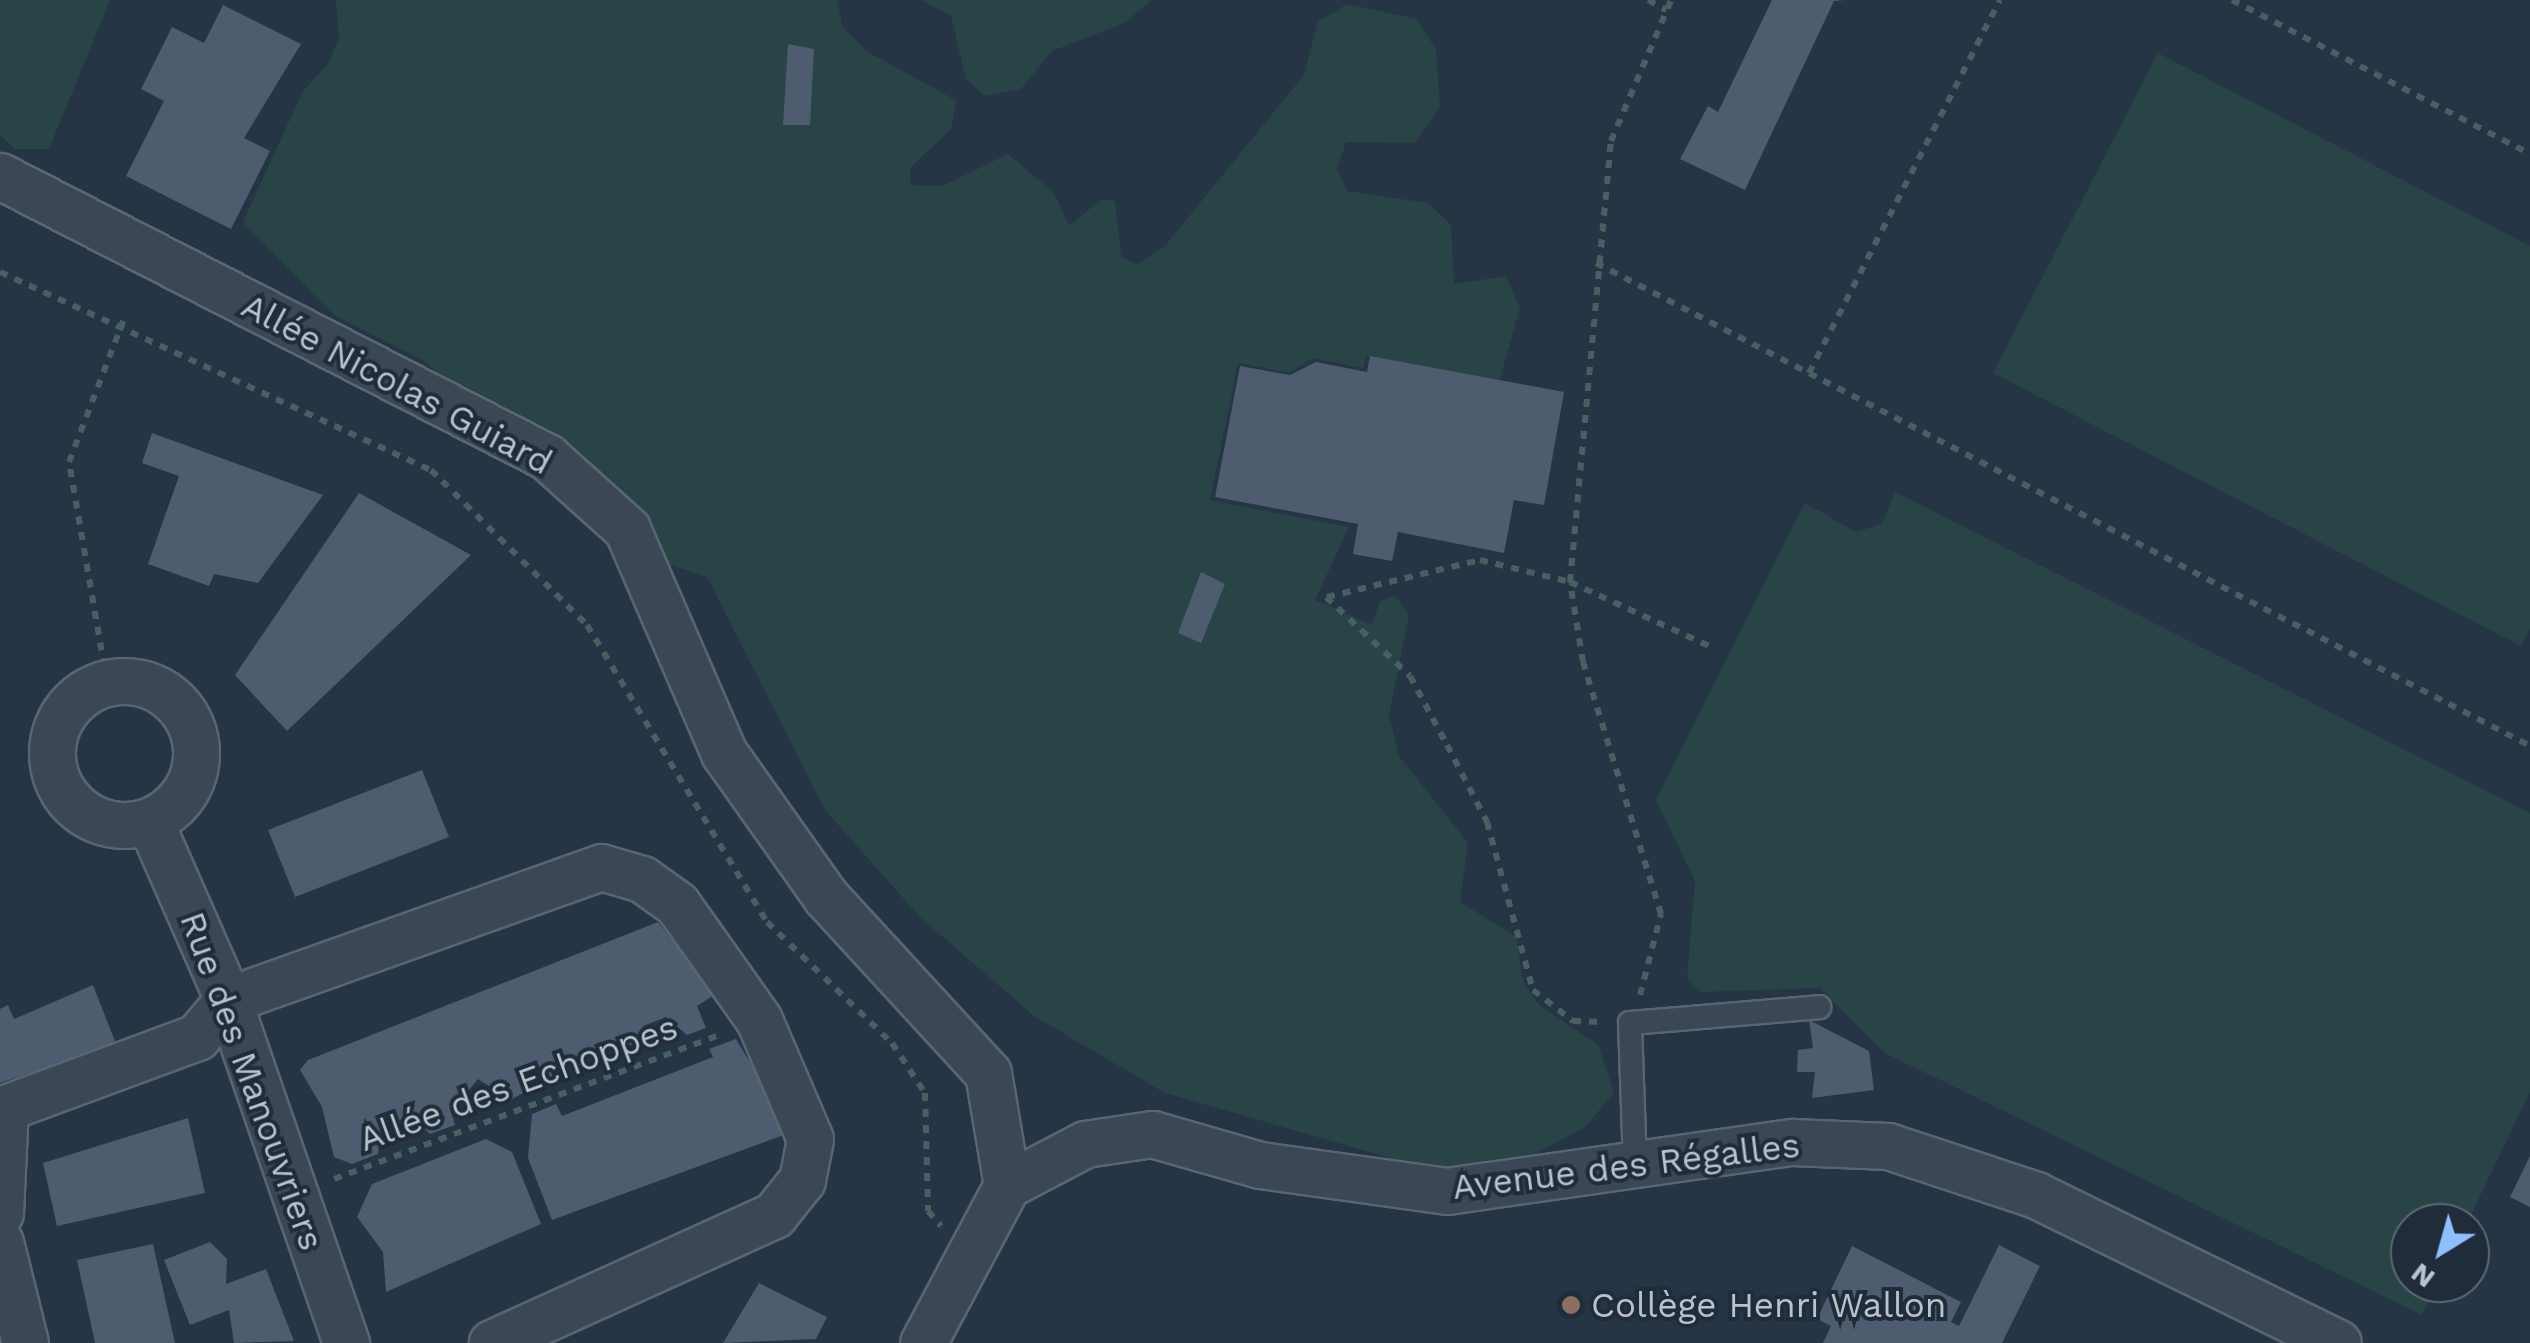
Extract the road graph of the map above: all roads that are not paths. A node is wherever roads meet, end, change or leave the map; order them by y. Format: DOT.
graph roads {
  1 [pos="0,176"];
  2 [pos="150,822"];
  3 [pos="228,1000"];
  4 [pos="1819,1008"];
  5 [pos="1635,1166"];
  6 [pos="1007,1185"];
  7 [pos="0,1213"];
  8 [pos="0,1242"];
  9 [pos="25,1343"];
  10 [pos="346,1343"];
  11 [pos="492,1343"];
  12 [pos="923,1343"];
  13 [pos="2338,1343"];
  1 -- 6 [label="street, Allée Nicolas Guiard"];
  2 -- 2 [label="street"];
  2 -- 3 [label="street, Rue des Manouvriers"];
  3 -- 7 [label="street"];
  3 -- 10 [label="street, Rue des Manouvriers"];
  3 -- 11 [label="street"];
  4 -- 5 [label="lane"];
  5 -- 6 [label="street, Avenue des Régalles"];
  5 -- 13 [label="street, Avenue des Régalles"];
  6 -- 12 [label="street"];
  8 -- 9 [label="street"];
}
